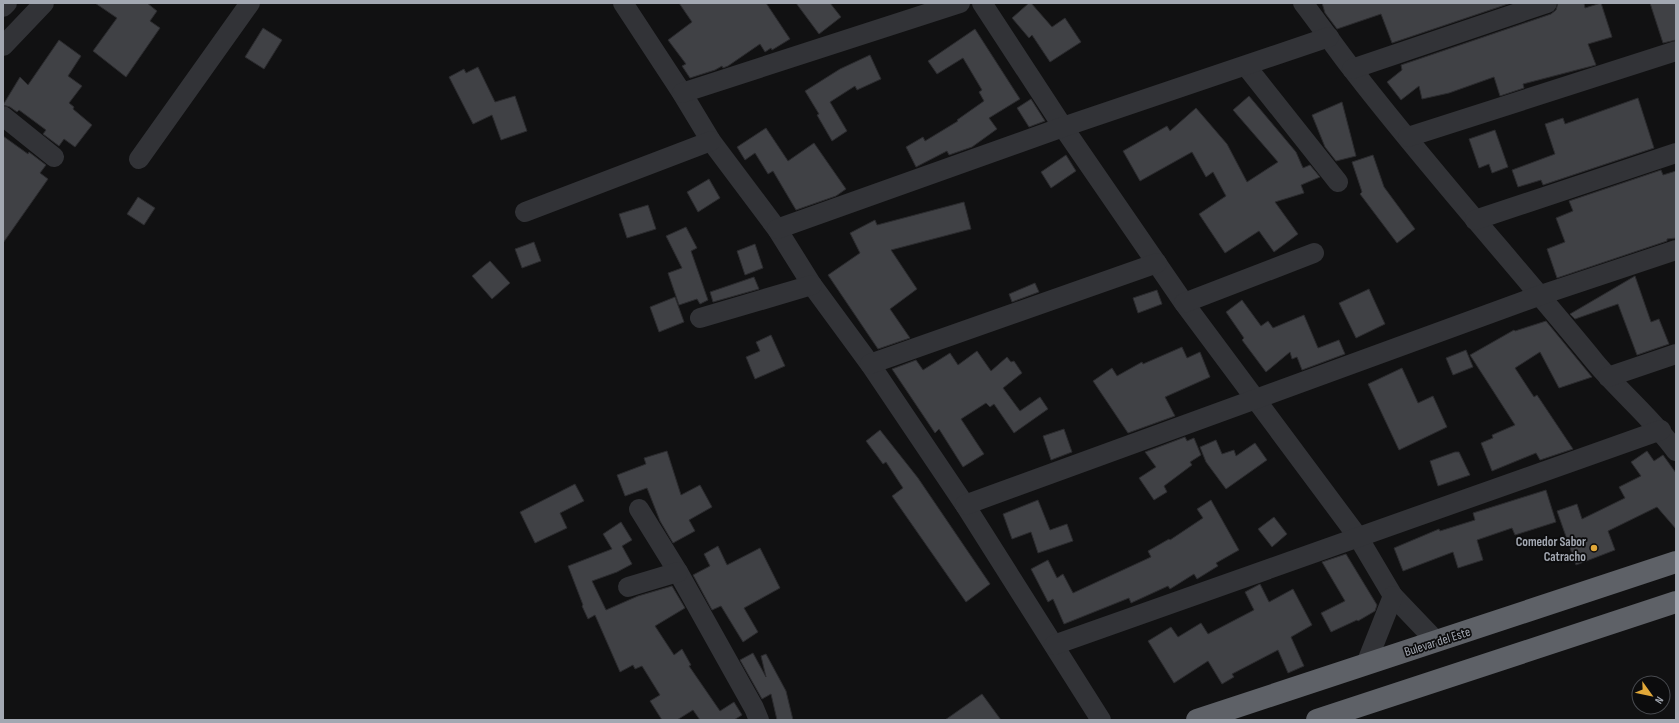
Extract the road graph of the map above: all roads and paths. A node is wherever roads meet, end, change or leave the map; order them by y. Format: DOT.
graph roads {
  1 [pos="7,3"];
  2 [pos="44,3"];
  3 [pos="250,3"];
  4 [pos="623,3"];
  5 [pos="960,3"];
  6 [pos="982,3"];
  7 [pos="1303,3"];
  8 [pos="1547,3"];
  9 [pos="3,7"];
  10 [pos="1329,37"];
  11 [pos="3,46"];
  12 [pos="1676,51"];
  13 [pos="1246,66"];
  14 [pos="1352,68"];
  15 [pos="682,93"];
  16 [pos="3,116"];
  17 [pos="1063,127"];
  18 [pos="1408,137"];
  19 [pos="711,141"];
  20 [pos="1676,153"];
  21 [pos="54,157"];
  22 [pos="139,159"];
  23 [pos="1338,182"];
  24 [pos="525,212"];
  25 [pos="1476,220"];
  26 [pos="777,229"];
  27 [pos="1676,250"];
  28 [pos="1314,253"];
  29 [pos="1157,263"];
  30 [pos="812,285"];
  31 [pos="1541,295"];
  32 [pos="1184,303"];
  33 [pos="700,318"];
  34 [pos="1676,354"];
  35 [pos="870,364"];
  36 [pos="1608,377"];
  37 [pos="1255,400"];
  38 [pos="1661,430"];
  39 [pos="1676,451"];
  40 [pos="965,505"];
  41 [pos="639,509"];
  42 [pos="1358,537"];
  43 [pos="1676,562"];
  44 [pos="678,572"];
  45 [pos="628,587"];
  46 [pos="1393,596"];
  47 [pos="1676,602"];
  48 [pos="1436,641"];
  49 [pos="1054,645"];
  50 [pos="1366,664"];
  51 [pos="1395,694"];
  52 [pos="1228,714"];
  53 [pos="759,720"];
  54 [pos="1101,720"];
  55 [pos="1197,720"];
  56 [pos="1317,720"];
  57 [pos="1352,720"];
  1 -- 9 [label="street"];
  2 -- 11 [label="street"];
  3 -- 22 [label="street"];
  4 -- 15 [label="street"];
  5 -- 15 [label="street"];
  6 -- 17 [label="street"];
  7 -- 10 [label="street"];
  8 -- 14 [label="street"];
  10 -- 13 [label="street"];
  10 -- 14 [label="street"];
  12 -- 18 [label="street"];
  13 -- 17 [label="street"];
  13 -- 23 [label="street"];
  14 -- 18 [label="street"];
  15 -- 19 [label="street"];
  16 -- 21 [label="street"];
  17 -- 26 [label="street"];
  17 -- 29 [label="street"];
  18 -- 25 [label="street"];
  19 -- 24 [label="street"];
  19 -- 26 [label="street"];
  20 -- 25 [label="street"];
  25 -- 31 [label="street"];
  26 -- 30 [label="street"];
  27 -- 31 [label="street"];
  28 -- 32 [label="street"];
  29 -- 32 [label="street"];
  29 -- 35 [label="street"];
  30 -- 33 [label="street"];
  30 -- 35 [label="street"];
  31 -- 36 [label="street"];
  31 -- 37 [label="street"];
  32 -- 37 [label="street"];
  34 -- 36 [label="street"];
  35 -- 40 [label="street"];
  36 -- 38 [label="street"];
  37 -- 40 [label="street"];
  37 -- 42 [label="street"];
  38 -- 39 [label="street"];
  38 -- 42 [label="street"];
  40 -- 49 [label="street"];
  41 -- 44 [label="street"];
  42 -- 46 [label="street"];
  42 -- 49 [label="street"];
  43 -- 48 [label="highway, Bulevar del Este"];
  44 -- 45 [label="street"];
  44 -- 53 [label="street"];
  46 -- 48 [label="street"];
  46 -- 50 [label="street"];
  47 -- 51 [label="highway"];
  48 -- 50 [label="highway, Bulevar del Este"];
  49 -- 54 [label="street"];
  50 -- 52 [label="highway, Bulevar del Este"];
  51 -- 56 [label="highway"];
  51 -- 57 [label="highway"];
  52 -- 55 [label="highway, Bulevar del Este"];
}
